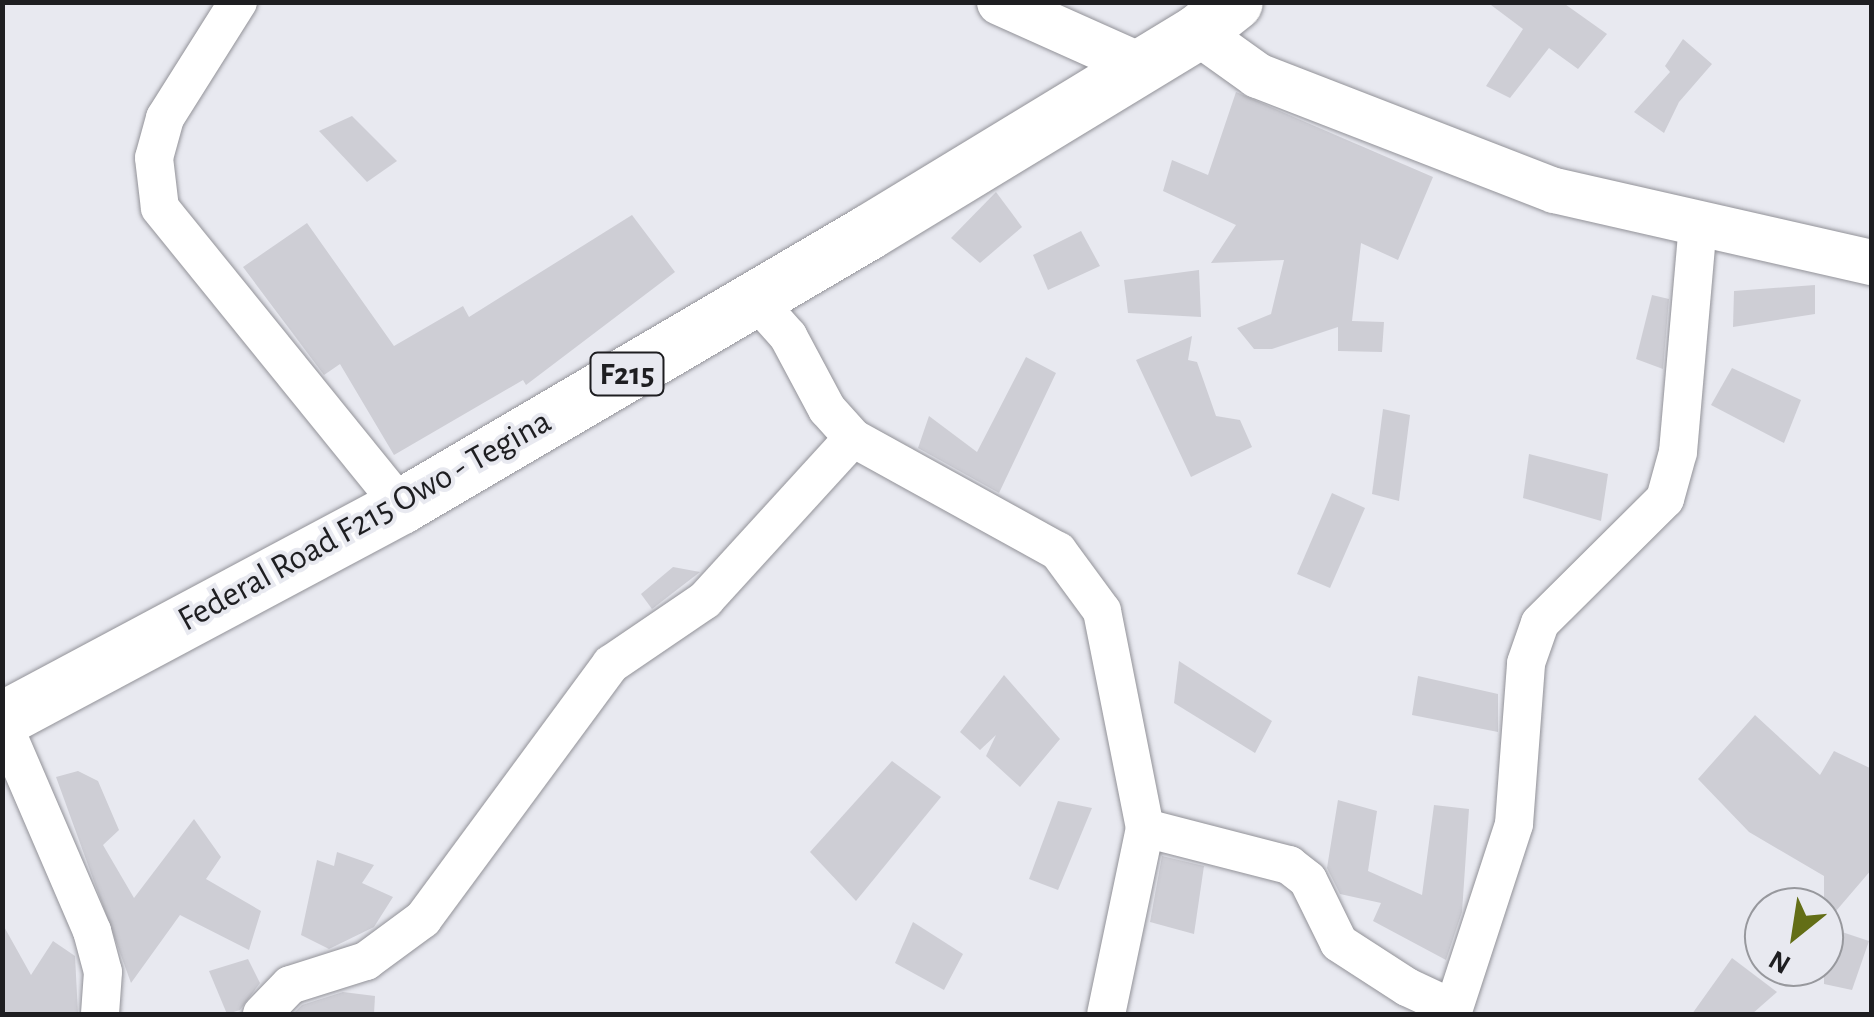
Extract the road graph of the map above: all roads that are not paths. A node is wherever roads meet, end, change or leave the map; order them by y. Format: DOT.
graph roads {
  1 [pos="238,2"];
  2 [pos="1000,2"];
  3 [pos="1216,18"];
  4 [pos="1142,66"];
  5 [pos="1698,225"];
  6 [pos="1872,262"];
  7 [pos="756,299"];
  8 [pos="853,438"];
  9 [pos="401,506"];
  10 [pos="2,721"];
  11 [pos="1146,828"];
  12 [pos="1452,1011"];
  13 [pos="100,1014"];
  14 [pos="262,1014"];
  15 [pos="1106,1014"];
  1 -- 9 [label="street"];
  2 -- 4 [label="street"];
  3 -- 4 [label="main road, Federal Road F215 Owo - Tegina / F215"];
  3 -- 5 [label="street"];
  4 -- 7 [label="main road, Federal Road F215 Owo - Tegina / F215"];
  5 -- 6 [label="street"];
  5 -- 12 [label="street"];
  7 -- 8 [label="street"];
  7 -- 9 [label="main road, Federal Road F215 Owo - Tegina / F215"];
  8 -- 11 [label="street"];
  8 -- 14 [label="street"];
  9 -- 10 [label="main road, Federal Road F215 Owo - Tegina / F215"];
  10 -- 13 [label="street"];
  11 -- 12 [label="street"];
  11 -- 15 [label="street"];
}
